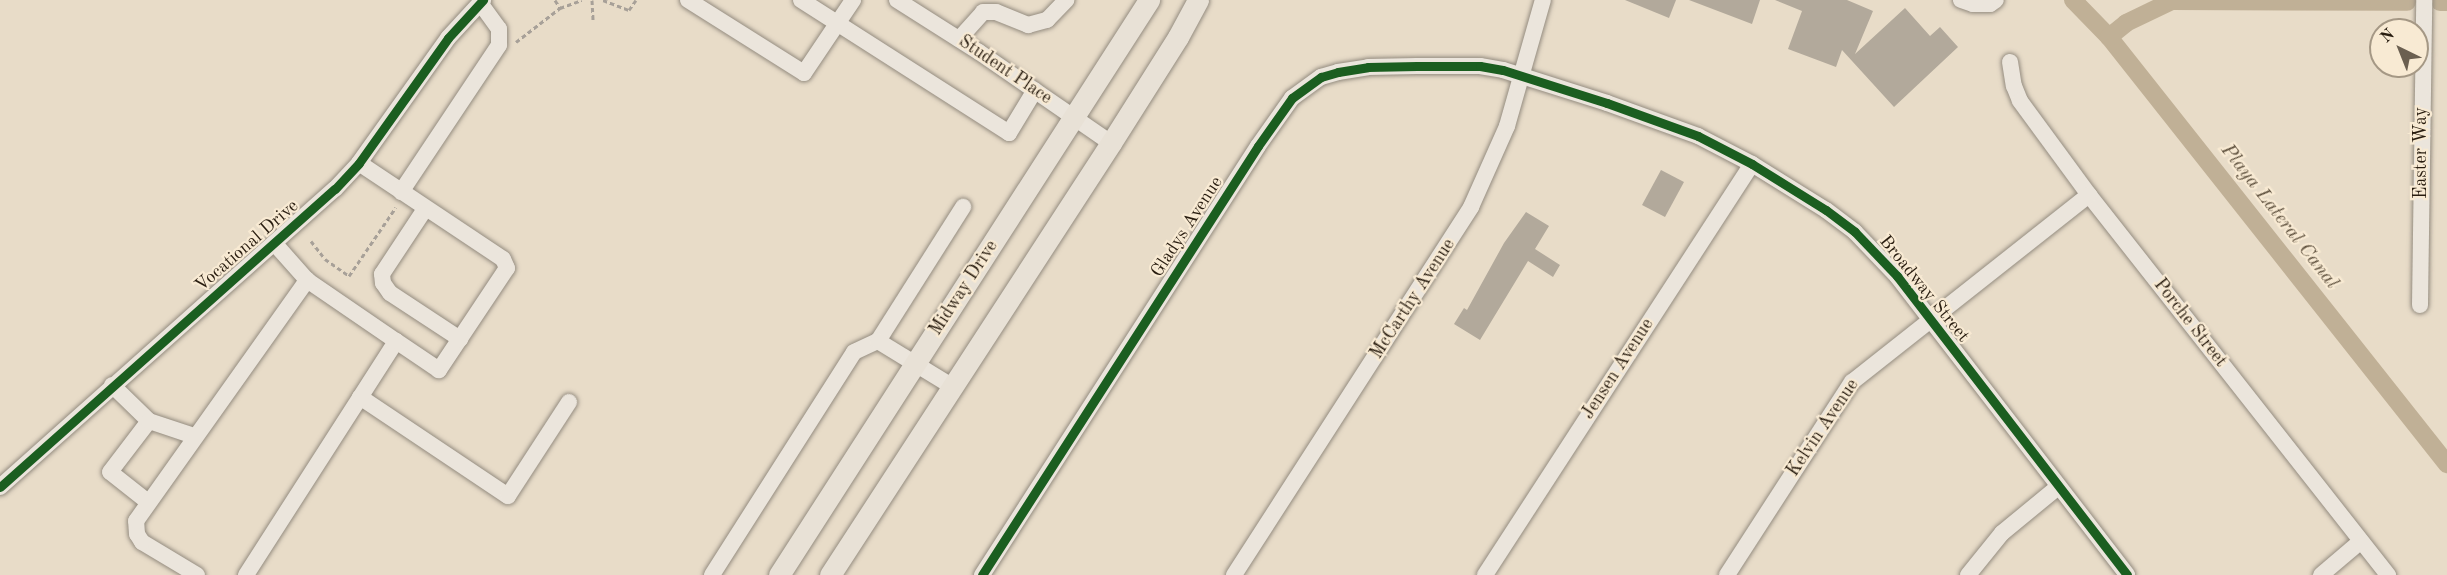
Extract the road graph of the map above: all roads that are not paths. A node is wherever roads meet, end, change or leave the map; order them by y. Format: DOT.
graph roads {
  1 [pos="688,0"];
  2 [pos="801,0"];
  3 [pos="853,0"];
  4 [pos="897,0"];
  5 [pos="1066,0"];
  6 [pos="1149,0"];
  7 [pos="1198,0"];
  8 [pos="1543,0"];
  9 [pos="1961,0"];
  10 [pos="1996,0"];
  11 [pos="2424,0"];
  12 [pos="482,2"];
  13 [pos="837,23"];
  14 [pos="959,39"];
  15 [pos="2010,62"];
  16 [pos="1522,75"];
  17 [pos="1035,90"];
  18 [pos="1073,119"];
  19 [pos="1111,143"];
  20 [pos="359,163"];
  21 [pos="1752,164"];
  22 [pos="2089,195"];
  23 [pos="412,200"];
  24 [pos="963,207"];
  25 [pos="275,244"];
  26 [pos="306,280"];
  27 [pos="2420,305"];
  28 [pos="1930,320"];
  29 [pos="460,339"];
  30 [pos="396,341"];
  31 [pos="878,341"];
  32 [pos="916,363"];
  33 [pos="112,385"];
  34 [pos="952,387"];
  35 [pos="360,397"];
  36 [pos="569,402"];
  37 [pos="149,421"];
  38 [pos="194,436"];
  39 [pos="0,487"];
  40 [pos="2058,487"];
  41 [pos="148,502"];
  42 [pos="2361,542"];
  43 [pos="197,575"];
  44 [pos="246,575"];
  45 [pos="712,575"];
  46 [pos="779,575"];
  47 [pos="830,575"];
  48 [pos="982,575"];
  49 [pos="1234,575"];
  50 [pos="1485,575"];
  51 [pos="1727,575"];
  52 [pos="1968,575"];
  53 [pos="2127,575"];
  54 [pos="2321,575"];
  55 [pos="2388,575"];
  1 -- 13 [label="street"];
  2 -- 13 [label="street"];
  3 -- 13 [label="street"];
  4 -- 14 [label="street, Student Place"];
  5 -- 14 [label="street"];
  6 -- 18 [label="main road, Midway Drive"];
  7 -- 19 [label="main road"];
  8 -- 16 [label="street, McCarthy Avenue"];
  9 -- 10 [label="street"];
  11 -- 27 [label="street, Easter Way"];
  12 -- 20 [label="street, Vocational Drive"];
  12 -- 23 [label="street"];
  13 -- 17 [label="street"];
  14 -- 17 [label="street, Student Place"];
  15 -- 22 [label="street, Porche Street"];
  16 -- 21 [label="street, Broadway Street"];
  16 -- 48 [label="street, Gladys Avenue"];
  16 -- 49 [label="street, McCarthy Avenue"];
  17 -- 18 [label="street, Student Place"];
  18 -- 19 [label="street, Student Place"];
  18 -- 32 [label="main road, Midway Drive"];
  19 -- 34 [label="main road"];
  20 -- 23 [label="street"];
  20 -- 25 [label="street, Vocational Drive"];
  21 -- 28 [label="street, Broadway Street"];
  21 -- 50 [label="street, Jensen Avenue"];
  22 -- 28 [label="street, Kelvin Avenue"];
  22 -- 42 [label="street, Porche Street"];
  23 -- 29 [label="street"];
  23 -- 29 [label="street"];
  24 -- 31 [label="street"];
  25 -- 26 [label="street"];
  25 -- 33 [label="street, Vocational Drive"];
  26 -- 30 [label="street"];
  26 -- 38 [label="street"];
  28 -- 40 [label="street, Broadway Street"];
  28 -- 51 [label="street, Kelvin Avenue"];
  29 -- 30 [label="street"];
  30 -- 35 [label="street"];
  31 -- 32 [label="street"];
  31 -- 45 [label="street"];
  32 -- 34 [label="street"];
  32 -- 46 [label="main road, Midway Drive"];
  33 -- 37 [label="street"];
  33 -- 39 [label="street, Vocational Drive"];
  34 -- 47 [label="main road"];
  35 -- 36 [label="street"];
  35 -- 44 [label="street"];
  37 -- 38 [label="street"];
  37 -- 41 [label="street"];
  38 -- 41 [label="street"];
  40 -- 52 [label="street"];
  40 -- 53 [label="street, Broadway Street"];
  41 -- 43 [label="street"];
  42 -- 54 [label="street"];
  42 -- 55 [label="street, Porche Street"];
}
